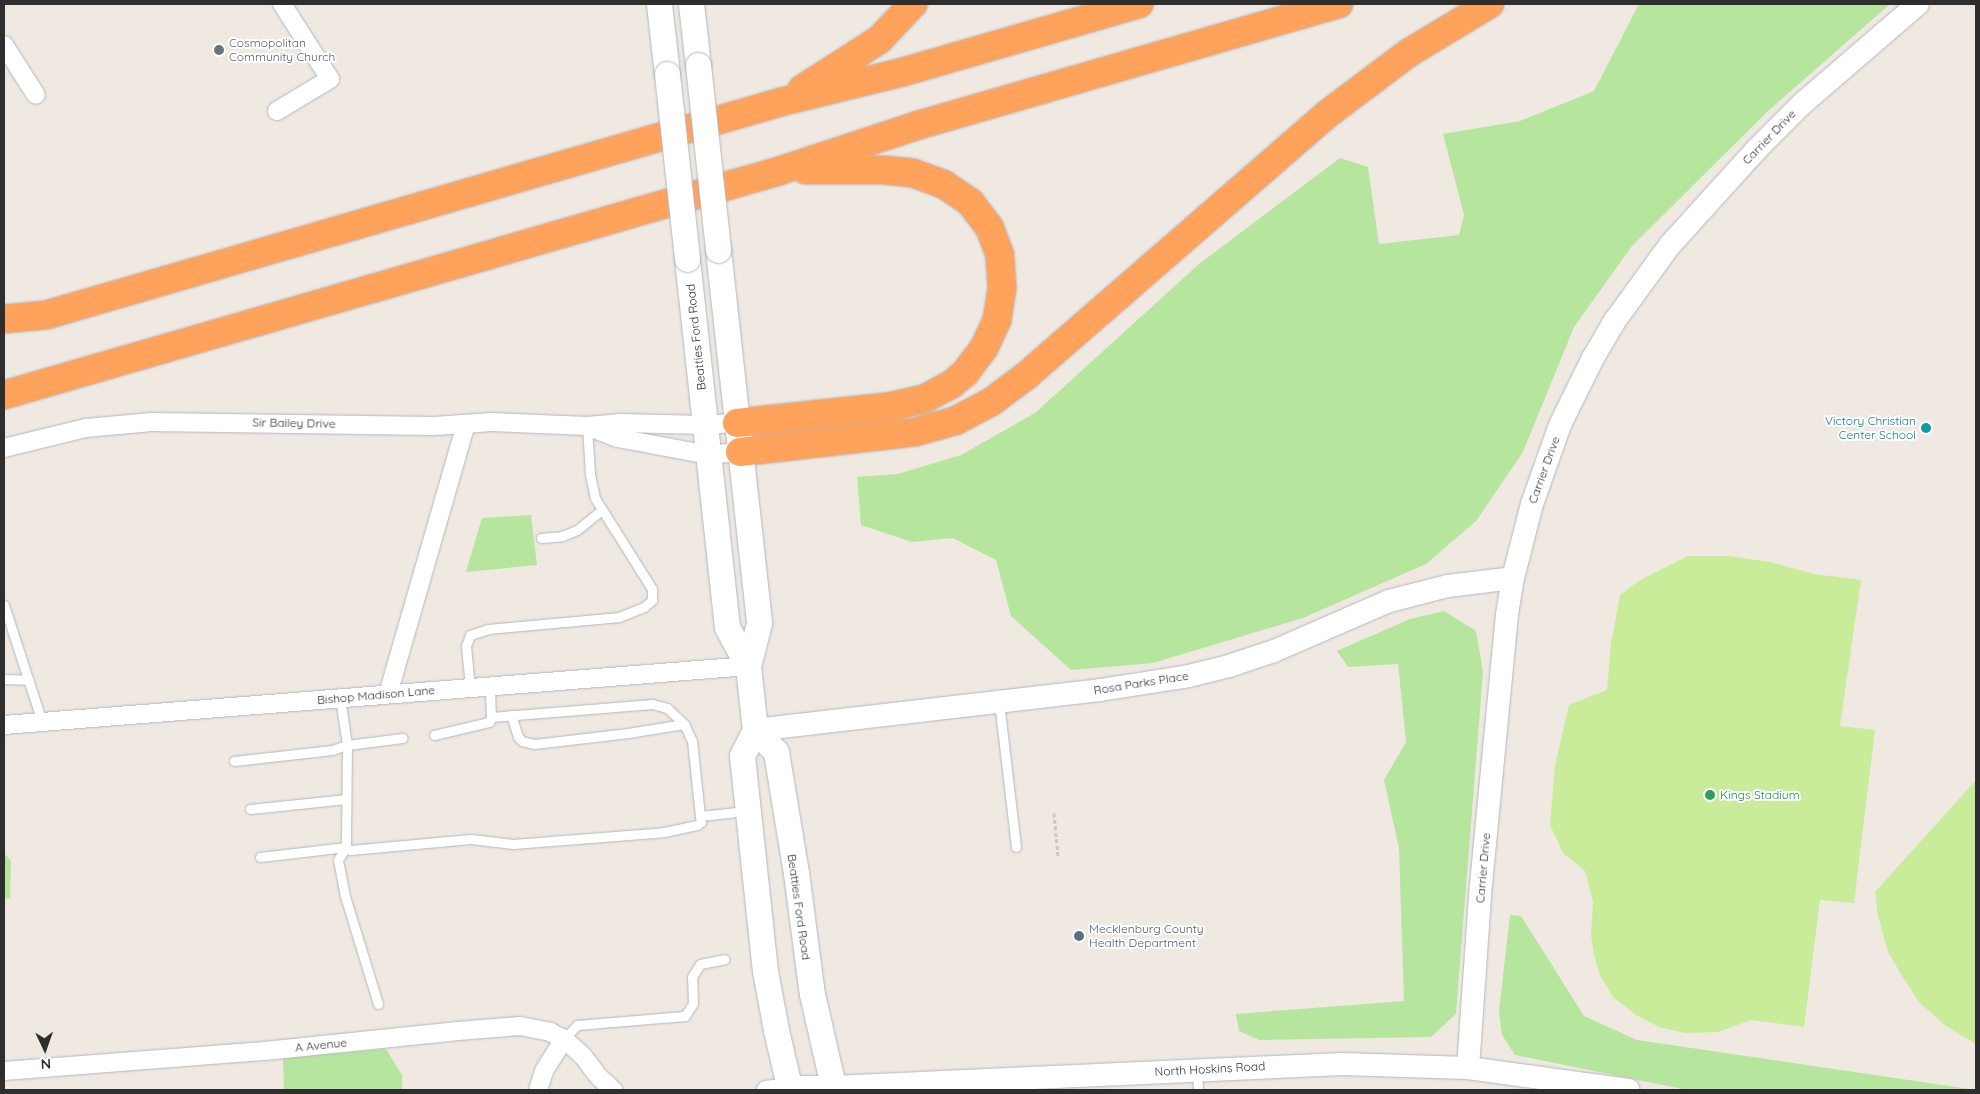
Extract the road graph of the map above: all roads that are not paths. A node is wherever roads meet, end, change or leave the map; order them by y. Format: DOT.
graph roads {
  1 [pos="282,4"];
  2 [pos="659,4"];
  3 [pos="691,4"];
  4 [pos="913,4"];
  5 [pos="1139,4"];
  6 [pos="1339,4"];
  7 [pos="1490,4"];
  8 [pos="1918,4"];
  9 [pos="4,45"];
  10 [pos="36,95"];
  11 [pos="781,102"];
  12 [pos="277,111"];
  13 [pos="779,171"];
  14 [pos="46,314"];
  15 [pos="4,318"];
  16 [pos="4,328"];
  17 [pos="4,394"];
  18 [pos="737,423"];
  19 [pos="466,424"];
  20 [pos="705,425"];
  21 [pos="587,426"];
  22 [pos="4,448"];
  23 [pos="740,452"];
  24 [pos="708,455"];
  25 [pos="602,510"];
  26 [pos="541,538"];
  27 [pos="1513,578"];
  28 [pos="4,605"];
  29 [pos="748,666"];
  30 [pos="4,679"];
  31 [pos="28,680"];
  32 [pos="490,686"];
  33 [pos="470,688"];
  34 [pos="388,694"];
  35 [pos="340,698"];
  36 [pos="998,702"];
  37 [pos="511,715"];
  38 [pos="491,717"];
  39 [pos="42,722"];
  40 [pos="684,724"];
  41 [pos="4,725"];
  42 [pos="755,730"];
  43 [pos="434,735"];
  44 [pos="403,738"];
  45 [pos="347,745"];
  46 [pos="234,761"];
  47 [pos="346,799"];
  48 [pos="250,809"];
  49 [pos="748,811"];
  50 [pos="700,816"];
  51 [pos="346,847"];
  52 [pos="1016,847"];
  53 [pos="260,857"];
  54 [pos="725,959"];
  55 [pos="378,1004"];
  56 [pos="564,1039"];
  57 [pos="1468,1068"];
  58 [pos="4,1071"];
  59 [pos="1198,1080"];
  60 [pos="782,1089"];
  61 [pos="834,1089"];
  62 [pos="538,1090"];
  63 [pos="613,1090"];
  64 [pos="1629,1090"];
  1 -- 12 [label="street"];
  2 -- 20 [label="main road, Beatties Ford Road, bridge"];
  3 -- 18 [label="main road, Beatties Ford Road, bridge"];
  4 -- 11 [label="highway"];
  5 -- 11 [label="highway"];
  6 -- 13 [label="highway"];
  7 -- 23 [label="highway"];
  8 -- 27 [label="street, Carrier Drive"];
  9 -- 10 [label="street"];
  11 -- 14 [label="highway"];
  13 -- 17 [label="highway"];
  13 -- 18 [label="highway"];
  14 -- 15 [label="highway"];
  14 -- 16 [label="highway"];
  18 -- 20 [label="street, Sir Bailey Drive"];
  18 -- 23 [label="main road, Beatties Ford Road"];
  19 -- 21 [label="street, Sir Bailey Drive"];
  19 -- 22 [label="street, Sir Bailey Drive"];
  19 -- 34 [label="street"];
  20 -- 21 [label="street, Sir Bailey Drive"];
  20 -- 24 [label="main road, Beatties Ford Road"];
  21 -- 24 [label="street, Sir Bailey Drive"];
  21 -- 25 [label="lane"];
  23 -- 24 [label="street, Sir Bailey Drive"];
  23 -- 29 [label="main road, Beatties Ford Road"];
  24 -- 29 [label="main road, Beatties Ford Road"];
  25 -- 26 [label="lane"];
  25 -- 33 [label="lane"];
  27 -- 36 [label="street, Rosa Parks Place"];
  27 -- 57 [label="street, Carrier Drive"];
  28 -- 31 [label="lane"];
  29 -- 32 [label="street, Bishop Madison Lane"];
  29 -- 42 [label="main road, Beatties Ford Road"];
  30 -- 31 [label="lane"];
  31 -- 39 [label="lane"];
  32 -- 33 [label="street, Bishop Madison Lane"];
  32 -- 38 [label="lane"];
  33 -- 34 [label="street, Bishop Madison Lane"];
  34 -- 35 [label="street, Bishop Madison Lane"];
  35 -- 39 [label="street, Bishop Madison Lane"];
  35 -- 45 [label="lane"];
  36 -- 42 [label="street, Rosa Parks Place"];
  36 -- 52 [label="lane"];
  37 -- 38 [label="lane"];
  37 -- 40 [label="lane"];
  37 -- 40 [label="lane"];
  38 -- 43 [label="lane"];
  39 -- 41 [label="street, Bishop Madison Lane"];
  40 -- 50 [label="lane"];
  42 -- 49 [label="main road"];
  42 -- 61 [label="main road, Beatties Ford Road"];
  44 -- 45 [label="lane"];
  45 -- 46 [label="lane"];
  45 -- 47 [label="lane"];
  47 -- 48 [label="lane"];
  47 -- 51 [label="lane"];
  49 -- 50 [label="lane"];
  49 -- 60 [label="main road"];
  50 -- 51 [label="lane"];
  51 -- 53 [label="lane"];
  51 -- 55 [label="lane"];
  54 -- 56 [label="lane"];
  56 -- 58 [label="street, A Avenue"];
  56 -- 62 [label="street"];
  56 -- 63 [label="street, A Avenue"];
  57 -- 59 [label="street, North Hoskins Road"];
  57 -- 64 [label="street, North Hoskins Road"];
  59 -- 61 [label="street, North Hoskins Road"];
  60 -- 61 [label="street, North Hoskins Road"];
}
